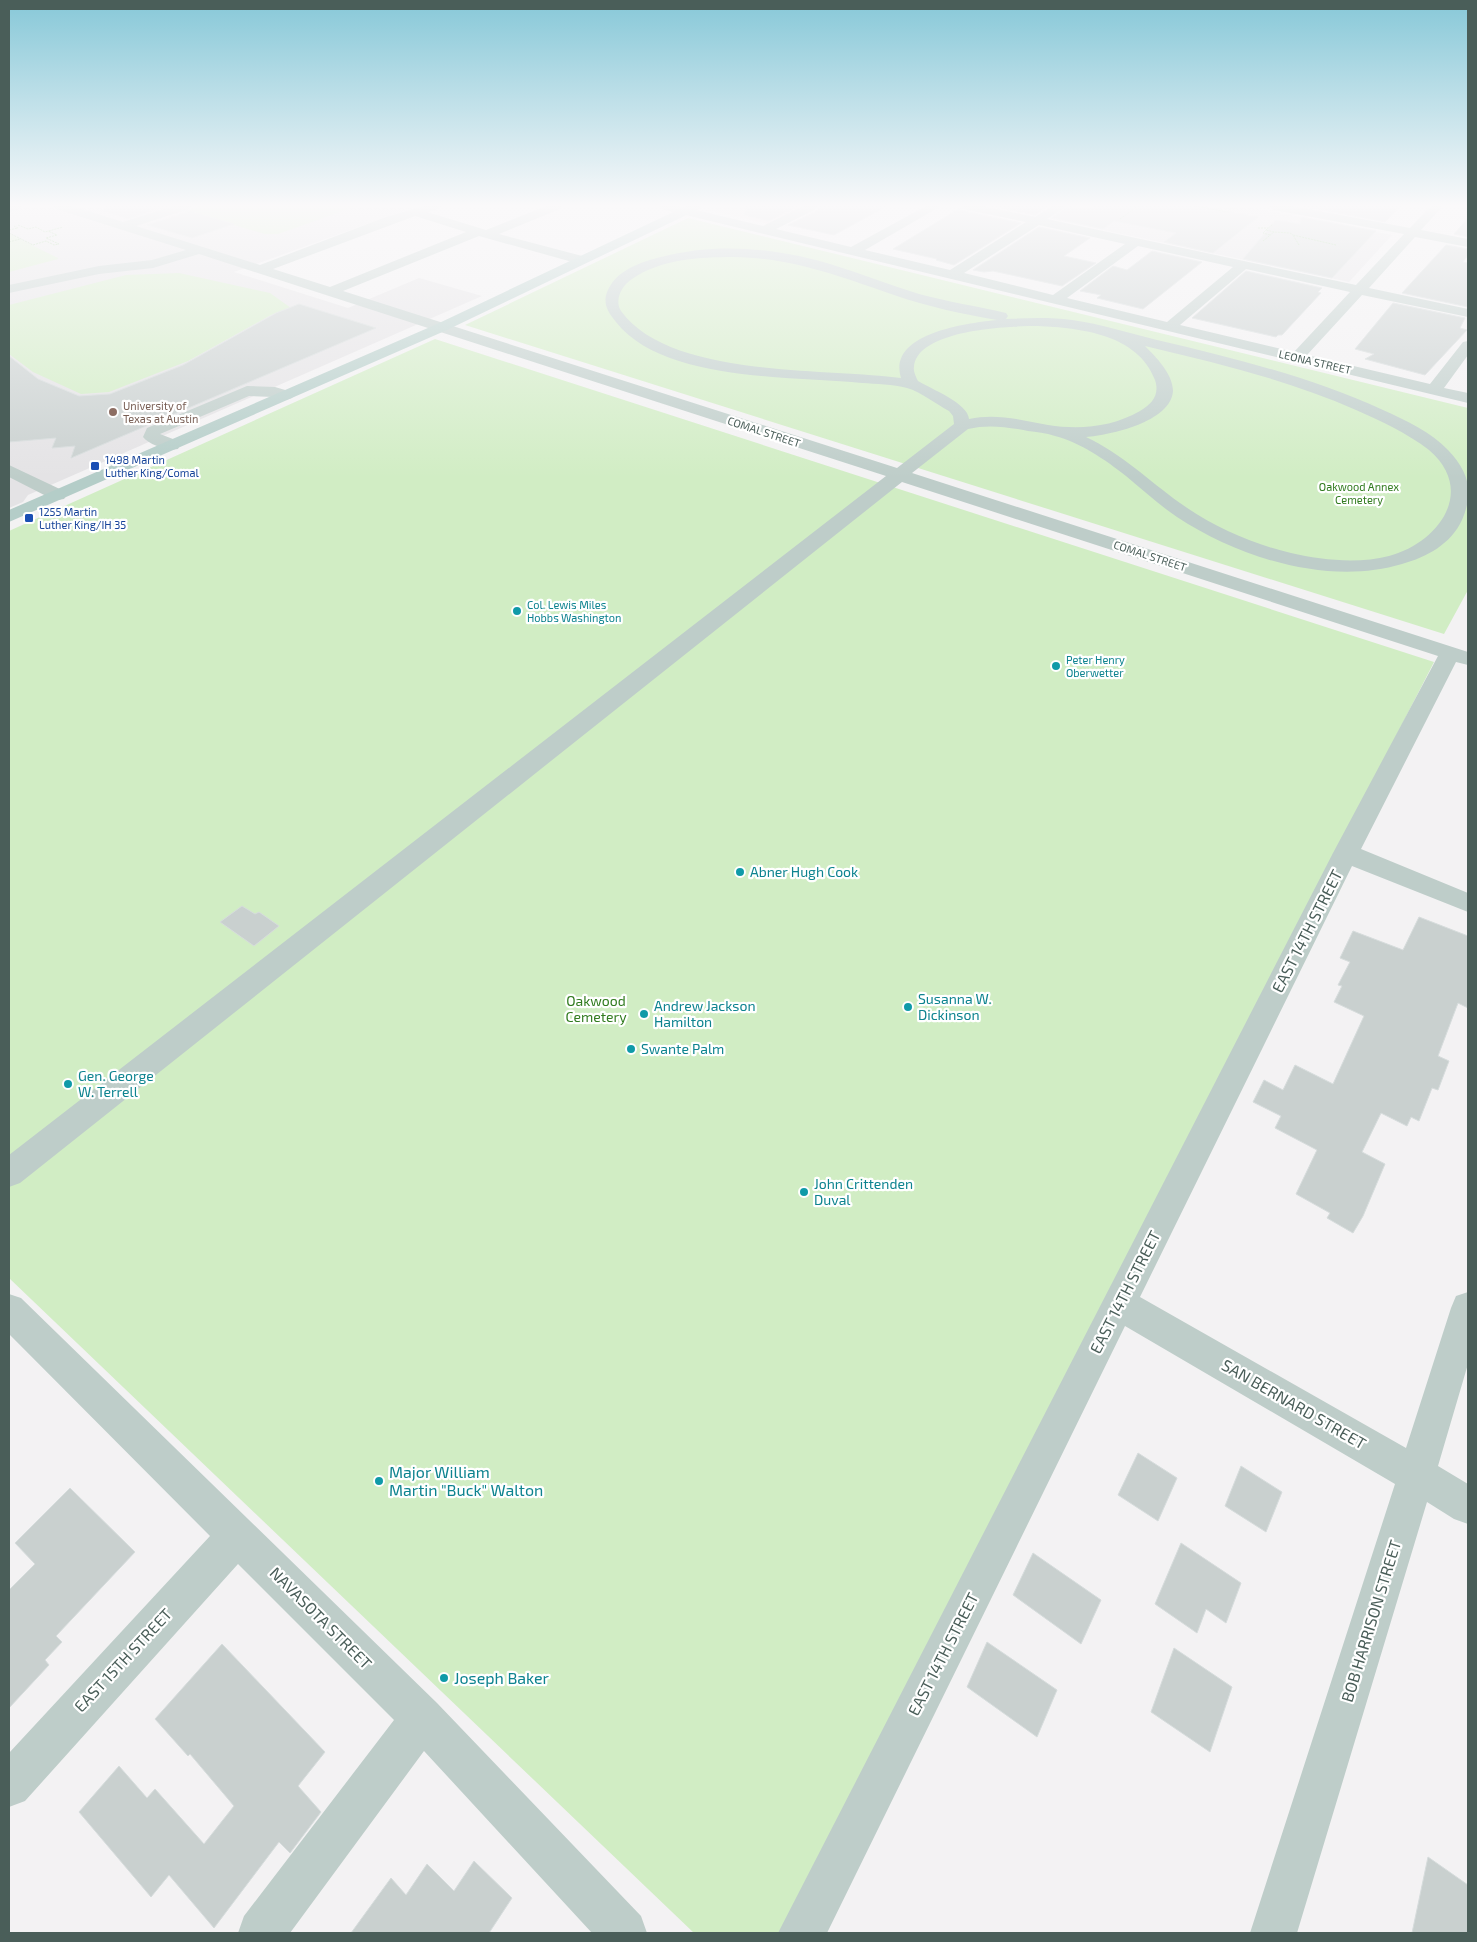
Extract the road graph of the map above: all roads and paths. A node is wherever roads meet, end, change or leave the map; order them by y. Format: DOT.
graph roads {
  1 [pos="348,297"];
  2 [pos="505,297"];
  3 [pos="612,297"];
  4 [pos="915,297"];
  5 [pos="1042,297"];
  6 [pos="1060,297"];
  7 [pos="1205,297"];
  8 [pos="1353,297"];
  9 [pos="1393,297"];
  10 [pos="1055,300"];
  11 [pos="1468,314"];
  12 [pos="1040,322"];
  13 [pos="442,327"];
  14 [pos="1170,327"];
  15 [pos="1099,330"];
  16 [pos="1468,345"];
  17 [pos="1297,358"];
  18 [pos="911,384"];
  19 [pos="1434,390"];
  20 [pos="286,395"];
  21 [pos="1468,398"];
  22 [pos="962,426"];
  23 [pos="1061,432"];
  24 [pos="172,445"];
  25 [pos="9,470"];
  26 [pos="899,475"];
  27 [pos="58,495"];
  28 [pos="9,517"];
  29 [pos="1463,654"];
  30 [pos="1346,853"];
  31 [pos="1468,903"];
  32 [pos="9,1173"];
  33 [pos="1119,1304"];
  34 [pos="1468,1308"];
  35 [pos="9,1310"];
  36 [pos="1417,1475"];
  37 [pos="1468,1505"];
  38 [pos="237,1536"];
  39 [pos="422,1718"];
  40 [pos="9,1785"];
  41 [pos="261,1933"];
  42 [pos="624,1933"];
  43 [pos="802,1933"];
  44 [pos="1274,1933"];
  1 -- 13 [label="street, COMAL STREET"];
  2 -- 13 [label="main road"];
  3 -- 18 [label="street"];
  4 -- 12 [label="street"];
  5 -- 10 [label="street, LEONA STREET"];
  6 -- 10 [label="street"];
  7 -- 14 [label="street"];
  8 -- 17 [label="street"];
  9 -- 11 [label="street"];
  10 -- 14 [label="street, LEONA STREET"];
  12 -- 15 [label="street"];
  12 -- 18 [label="street"];
  13 -- 20 [label="main road"];
  13 -- 26 [label="street, COMAL STREET"];
  14 -- 17 [label="street, LEONA STREET"];
  15 -- 23 [label="street"];
  15 -- 23 [label="street"];
  16 -- 19 [label="street"];
  17 -- 19 [label="street, LEONA STREET"];
  18 -- 22 [label="street"];
  19 -- 21 [label="street, LEONA STREET"];
  20 -- 24 [label="main road"];
  20 -- 24 [label="street"];
  22 -- 23 [label="street"];
  22 -- 26 [label="street"];
  24 -- 27 [label="main road"];
  25 -- 27 [label="street"];
  26 -- 29 [label="street, COMAL STREET"];
  26 -- 32 [label="street"];
  27 -- 28 [label="main road"];
  29 -- 30 [label="street, EAST 14TH STREET"];
  30 -- 31 [label="street"];
  30 -- 33 [label="street, EAST 14TH STREET"];
  33 -- 36 [label="street, SAN BERNARD STREET"];
  33 -- 43 [label="street, EAST 14TH STREET"];
  34 -- 36 [label="street, BOB HARRISON STREET"];
  35 -- 38 [label="street, NAVASOTA STREET"];
  36 -- 37 [label="street, SAN BERNARD STREET"];
  36 -- 44 [label="street, BOB HARRISON STREET"];
  38 -- 39 [label="street, NAVASOTA STREET"];
  38 -- 40 [label="street, EAST 15TH STREET"];
  39 -- 41 [label="street"];
  39 -- 42 [label="street, NAVASOTA STREET"];
}
